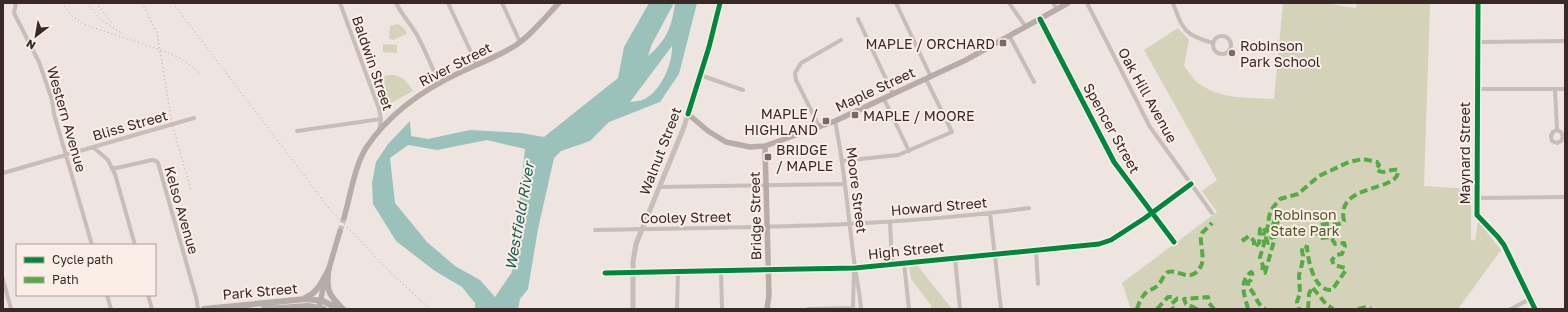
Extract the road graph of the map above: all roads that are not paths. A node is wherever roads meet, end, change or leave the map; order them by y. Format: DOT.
graph roads {
  1 [pos="16,3"];
  2 [pos="340,3"];
  3 [pos="396,3"];
  4 [pos="448,3"];
  5 [pos="502,3"];
  6 [pos="720,3"];
  7 [pos="896,3"];
  8 [pos="1009,3"];
  9 [pos="1053,3"];
  10 [pos="1068,3"];
  11 [pos="1087,3"];
  12 [pos="1173,3"];
  13 [pos="1478,3"];
  14 [pos="558,4"];
  15 [pos="1057,9"];
  16 [pos="858,19"];
  17 [pos="1040,19"];
  18 [pos="1026,27"];
  19 [pos="1010,37"];
  20 [pos="841,40"];
  21 [pos="1565,41"];
  22 [pos="520,42"];
  23 [pos="1477,42"];
  24 [pos="1213,43"];
  25 [pos="477,65"];
  26 [pos="700,75"];
  27 [pos="928,78"];
  28 [pos="1034,82"];
  29 [pos="439,83"];
  30 [pos="1477,89"];
  31 [pos="1555,89"];
  32 [pos="1565,89"];
  33 [pos="743,90"];
  34 [pos="893,94"];
  35 [pos="884,98"];
  36 [pos="688,114"];
  37 [pos="194,118"];
  38 [pos="381,119"];
  39 [pos="836,121"];
  40 [pos="819,126"];
  41 [pos="1557,130"];
  42 [pos="297,131"];
  43 [pos="379,131"];
  44 [pos="765,146"];
  45 [pos="93,147"];
  46 [pos="909,152"];
  47 [pos="66,155"];
  48 [pos="842,161"];
  49 [pos="112,169"];
  50 [pos="3,173"];
  51 [pos="845,184"];
  52 [pos="1191,184"];
  53 [pos="766,186"];
  54 [pos="659,187"];
  55 [pos="1565,197"];
  56 [pos="1476,198"];
  57 [pos="1029,208"];
  58 [pos="1212,212"];
  59 [pos="990,213"];
  60 [pos="1152,213"];
  61 [pos="344,218"];
  62 [pos="890,222"];
  63 [pos="851,224"];
  64 [pos="767,226"];
  65 [pos="642,229"];
  66 [pos="594,230"];
  67 [pos="340,231"];
  68 [pos="1174,242"];
  69 [pos="92,244"];
  70 [pos="135,244"];
  71 [pos="1036,250"];
  72 [pos="994,254"];
  73 [pos="955,258"];
  74 [pos="904,263"];
  75 [pos="892,264"];
  76 [pos="855,268"];
  77 [pos="328,269"];
  78 [pos="721,270"];
  79 [pos="768,270"];
  80 [pos="678,271"];
  81 [pos="604,273"];
  82 [pos="633,273"];
  83 [pos="3,279"];
  84 [pos="1038,284"];
  85 [pos="107,296"];
  86 [pos="148,296"];
  87 [pos="1530,299"];
  88 [pos="295,300"];
  89 [pos="320,300"];
  90 [pos="322,308"];
  91 [pos="11,309"];
  92 [pos="111,309"];
  93 [pos="152,309"];
  94 [pos="198,309"];
  95 [pos="204,309"];
  96 [pos="264,309"];
  97 [pos="339,309"];
  98 [pos="343,309"];
  99 [pos="633,309"];
  100 [pos="677,309"];
  101 [pos="722,309"];
  102 [pos="767,309"];
  103 [pos="808,309"];
  104 [pos="861,309"];
  105 [pos="909,309"];
  106 [pos="960,309"];
  107 [pos="1001,309"];
  108 [pos="1511,309"];
  109 [pos="1535,309"];
  1 -- 47 [label="street, Western Avenue"];
  2 -- 38 [label="street, Baldwin Street"];
  3 -- 29 [label="street"];
  4 -- 25 [label="street"];
  5 -- 22 [label="street"];
  6 -- 26 [label="main road, Walnut Street"];
  7 -- 27 [label="street"];
  8 -- 18 [label="street"];
  9 -- 15 [label="street"];
  10 -- 15 [label="main road, Maple Street"];
  11 -- 52 [label="street, Oak Hill Avenue"];
  12 -- 24 [label="street"];
  13 -- 23 [label="street, Maynard Street"];
  14 -- 22 [label="main road, River Street"];
  15 -- 17 [label="main road, Maple Street"];
  16 -- 34 [label="street"];
  17 -- 18 [label="main road, Maple Street"];
  17 -- 60 [label="street, Spencer Street"];
  18 -- 19 [label="main road, Maple Street"];
  19 -- 27 [label="main road, Maple Street"];
  19 -- 28 [label="street"];
  20 -- 40 [label="street"];
  21 -- 23 [label="street"];
  22 -- 25 [label="main road, River Street"];
  23 -- 30 [label="street, Maynard Street"];
  24 -- 24 [label="street"];
  25 -- 29 [label="main road, River Street"];
  26 -- 33 [label="street"];
  26 -- 36 [label="main road, Walnut Street"];
  27 -- 34 [label="main road, Maple Street"];
  27 -- 46 [label="street"];
  29 -- 43 [label="main road, River Street"];
  30 -- 31 [label="street"];
  30 -- 56 [label="street, Maynard Street"];
  31 -- 32 [label="street"];
  31 -- 41 [label="street"];
  34 -- 35 [label="main road, Maple Street"];
  35 -- 39 [label="main road, Maple Street"];
  35 -- 46 [label="street"];
  36 -- 44 [label="main road, Maple Street"];
  36 -- 54 [label="street, Walnut Street"];
  37 -- 45 [label="street, Bliss Street"];
  38 -- 42 [label="street"];
  38 -- 43 [label="street, Baldwin Street"];
  39 -- 40 [label="main road, Maple Street"];
  39 -- 48 [label="street, Moore Street"];
  40 -- 44 [label="main road, Maple Street"];
  43 -- 61 [label="main road, River Street"];
  44 -- 53 [label="main road, Bridge Street"];
  45 -- 47 [label="street, Bliss Street"];
  45 -- 49 [label="street"];
  46 -- 48 [label="street"];
  47 -- 50 [label="street, Bliss Street"];
  47 -- 69 [label="street, Western Avenue"];
  48 -- 51 [label="street, Moore Street"];
  49 -- 70 [label="street"];
  49 -- 94 [label="street, Kelso Avenue"];
  51 -- 53 [label="street"];
  51 -- 63 [label="street, Moore Street"];
  52 -- 58 [label="street, Oak Hill Avenue"];
  52 -- 60 [label="street, High Street"];
  53 -- 54 [label="street"];
  53 -- 64 [label="main road, Bridge Street"];
  54 -- 65 [label="street, Walnut Street"];
  55 -- 56 [label="street"];
  56 -- 87 [label="street, Maynard Street"];
  57 -- 59 [label="street, Howard Street"];
  59 -- 62 [label="street, Howard Street"];
  59 -- 72 [label="street"];
  60 -- 68 [label="street, Spencer Street"];
  60 -- 71 [label="street, High Street"];
  62 -- 63 [label="street, Howard Street"];
  62 -- 75 [label="street"];
  63 -- 64 [label="street, Cooley Street"];
  63 -- 76 [label="street, Moore Street"];
  64 -- 65 [label="street, Cooley Street"];
  64 -- 79 [label="main road, Bridge Street"];
  65 -- 66 [label="street, Cooley Street"];
  65 -- 82 [label="street, Walnut Street"];
  67 -- 77 [label="main road"];
  71 -- 72 [label="street, High Street"];
  71 -- 84 [label="street"];
  72 -- 73 [label="street, High Street"];
  72 -- 107 [label="street"];
  73 -- 74 [label="street, High Street"];
  73 -- 106 [label="street"];
  74 -- 75 [label="street, High Street"];
  74 -- 105 [label="street"];
  75 -- 76 [label="street, High Street"];
  76 -- 79 [label="street, High Street"];
  76 -- 103 [label="street"];
  76 -- 104 [label="street, Moore Street"];
  77 -- 88 [label="main road"];
  77 -- 89 [label="main road"];
  77 -- 98 [label="main road"];
  78 -- 79 [label="street, High Street"];
  78 -- 80 [label="street, High Street"];
  78 -- 101 [label="street"];
  79 -- 102 [label="main road, Bridge Street"];
  80 -- 82 [label="street, High Street"];
  80 -- 100 [label="street"];
  81 -- 82 [label="street, High Street"];
  82 -- 99 [label="street, Walnut Street"];
  83 -- 91 [label="street"];
  85 -- 92 [label="street"];
  86 -- 93 [label="street"];
  87 -- 108 [label="street"];
  87 -- 109 [label="street, Maynard Street"];
  88 -- 89 [label="main road, Park Street"];
  88 -- 95 [label="main road, Park Street"];
  89 -- 90 [label="main road"];
  89 -- 97 [label="main road"];
  90 -- 96 [label="main road, Park Street"];
}
